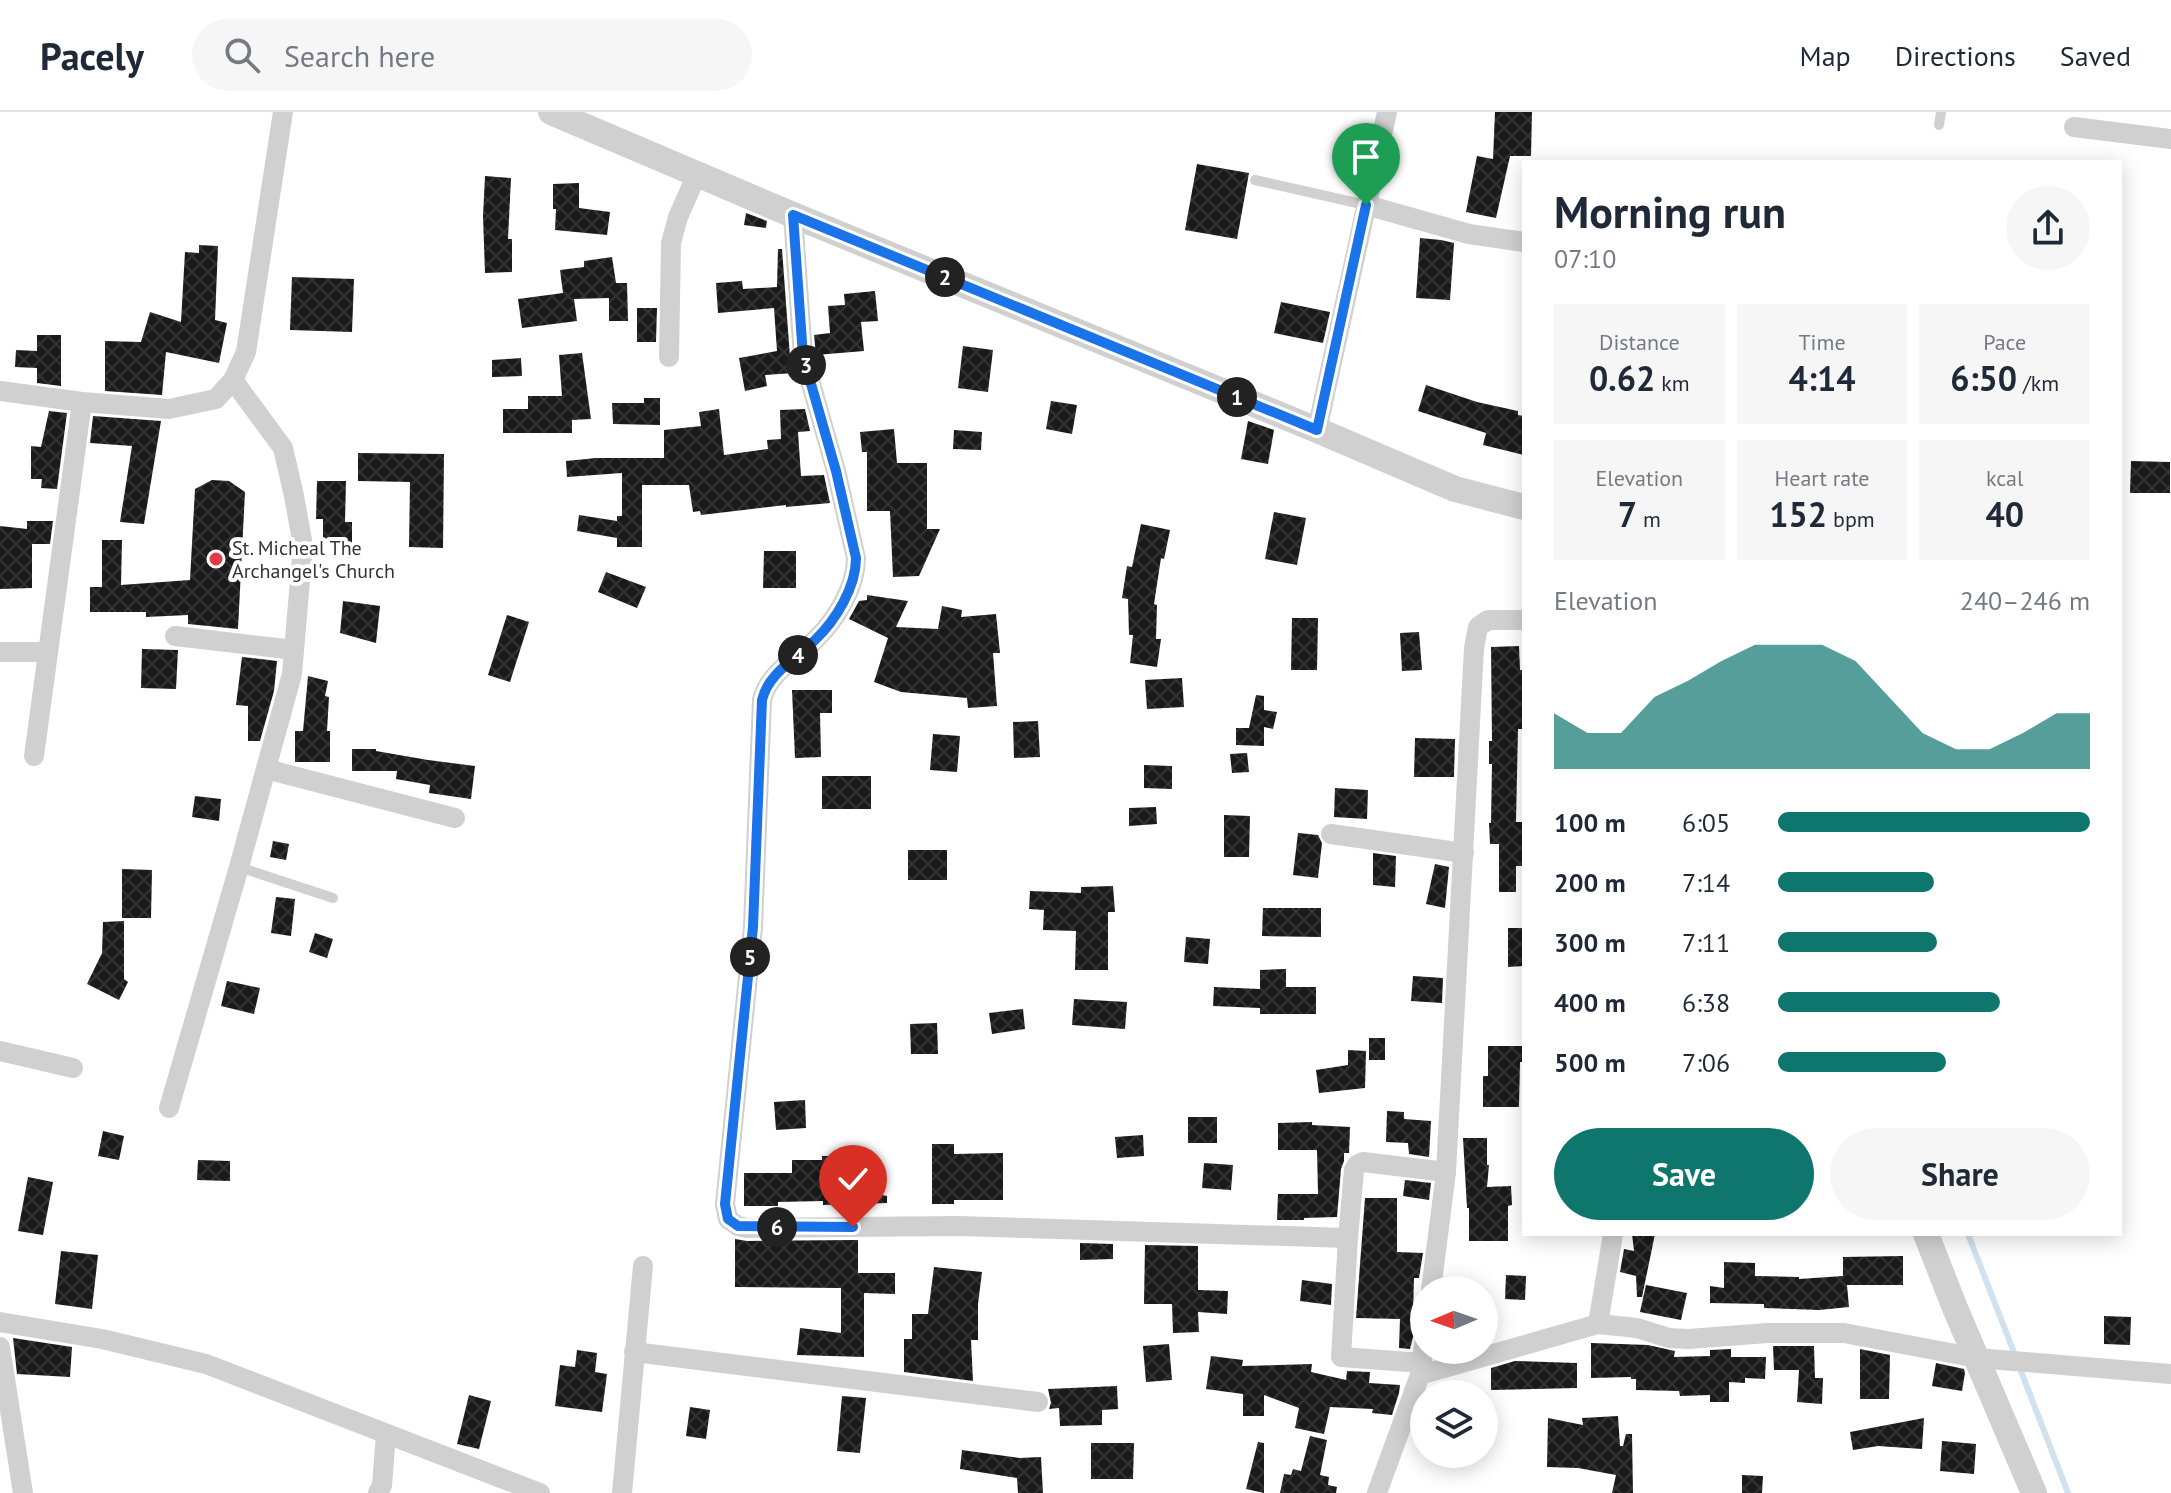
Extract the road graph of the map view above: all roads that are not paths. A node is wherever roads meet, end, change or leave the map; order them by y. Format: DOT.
graph roads {
  1 [pos="283,112"];
  2 [pos="551,112"];
  3 [pos="1387,112"];
  4 [pos="1941,112"];
  5 [pos="1939,125"];
  6 [pos="2074,127"];
  7 [pos="2171,139"];
  8 [pos="697,174"];
  9 [pos="1255,180"];
  10 [pos="1366,205"];
  11 [pos="793,215"];
  12 [pos="1522,242"];
  13 [pos="669,357"];
  14 [pos="233,380"];
  15 [pos="0,391"];
  16 [pos="82,402"];
  17 [pos="1317,430"];
  18 [pos="1522,506"];
  19 [pos="1522,620"];
  20 [pos="175,636"];
  21 [pos="294,650"];
  22 [pos="0,652"];
  23 [pos="48,652"];
  24 [pos="34,756"];
  25 [pos="266,769"];
  26 [pos="455,818"];
  27 [pos="1331,834"];
  28 [pos="1464,853"];
  29 [pos="239,867"];
  30 [pos="333,898"];
  31 [pos="0,1051"];
  32 [pos="73,1068"];
  33 [pos="169,1108"];
  34 [pos="1446,1172"];
  35 [pos="1613,1236"];
  36 [pos="1927,1236"];
  37 [pos="1348,1238"];
  38 [pos="643,1266"];
  39 [pos="1433,1276"];
  40 [pos="0,1322"];
  41 [pos="1598,1324"];
  42 [pos="1498,1345"];
  43 [pos="0,1347"];
  44 [pos="634,1352"];
  45 [pos="1977,1358"];
  46 [pos="1410,1360"];
  47 [pos="1421,1364"];
  48 [pos="2171,1374"];
  49 [pos="1038,1402"];
  50 [pos="386,1434"];
  51 [pos="23,1493"];
  52 [pos="378,1493"];
  53 [pos="540,1493"];
  54 [pos="622,1493"];
  55 [pos="1377,1493"];
  56 [pos="2034,1493"];
  1 -- 14 [label="street"];
  2 -- 8 [label="street"];
  3 -- 10 [label="street"];
  4 -- 5 [label="lane"];
  6 -- 7 [label="street"];
  8 -- 11 [label="street"];
  8 -- 13 [label="street"];
  9 -- 10 [label="lane"];
  10 -- 12 [label="street"];
  10 -- 17 [label="street"];
  11 -- 17 [label="street"];
  11 -- 37 [label="street"];
  14 -- 16 [label="street"];
  14 -- 21 [label="street"];
  15 -- 16 [label="street"];
  16 -- 23 [label="street"];
  17 -- 18 [label="street"];
  19 -- 28 [label="street"];
  20 -- 21 [label="street"];
  21 -- 25 [label="street"];
  22 -- 23 [label="street"];
  23 -- 24 [label="street"];
  25 -- 26 [label="street"];
  25 -- 29 [label="street"];
  27 -- 28 [label="street"];
  28 -- 34 [label="street"];
  29 -- 30 [label="lane"];
  29 -- 33 [label="street"];
  31 -- 32 [label="street"];
  34 -- 37 [label="street"];
  34 -- 39 [label="street"];
  35 -- 41 [label="street"];
  36 -- 45 [label="street"];
  37 -- 46 [label="street"];
  38 -- 44 [label="street"];
  40 -- 50 [label="street"];
  41 -- 42 [label="street"];
  41 -- 45 [label="street"];
  43 -- 51 [label="street"];
  44 -- 49 [label="street"];
  44 -- 54 [label="street"];
  45 -- 48 [label="street"];
  45 -- 56 [label="street"];
  47 -- 55 [label="street"];
  50 -- 52 [label="street"];
  50 -- 53 [label="street"];
}
